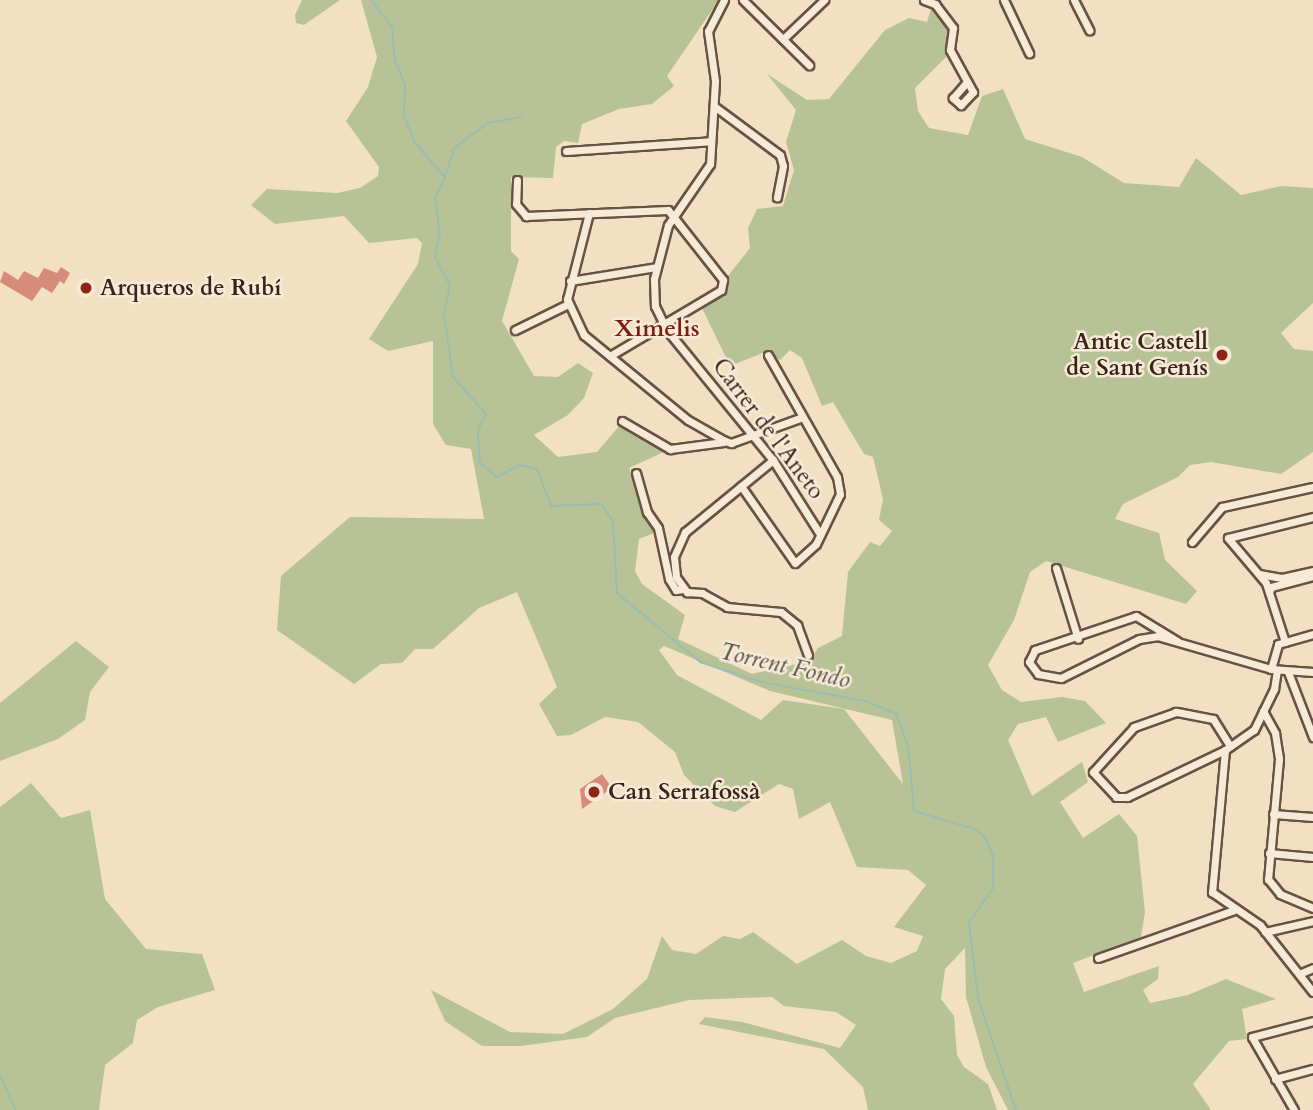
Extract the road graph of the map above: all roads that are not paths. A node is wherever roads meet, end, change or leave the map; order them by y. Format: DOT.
graph roads {
  1 [pos="724,0"];
  2 [pos="743,0"];
  3 [pos="824,0"];
  4 [pos="924,0"];
  5 [pos="1004,0"];
  6 [pos="1074,0"];
  7 [pos="1089,30"];
  8 [pos="783,39"];
  9 [pos="1029,53"];
  10 [pos="809,65"];
  11 [pos="967,82"];
  12 [pos="714,106"];
  13 [pos="711,141"];
  14 [pos="566,151"];
  15 [pos="517,180"];
  16 [pos="777,197"];
  17 [pos="589,213"];
  18 [pos="673,213"];
  19 [pos="656,267"];
  20 [pos="570,281"];
  21 [pos="568,304"];
  22 [pos="664,325"];
  23 [pos="514,330"];
  24 [pos="768,355"];
  25 [pos="610,356"];
  26 [pos="800,418"];
  27 [pos="622,421"];
  28 [pos="755,436"];
  29 [pos="729,442"];
  30 [pos="773,460"];
  31 [pos="636,473"];
  32 [pos="741,486"];
  33 [pos="1313,487"];
  34 [pos="1313,517"];
  35 [pos="820,534"];
  36 [pos="1192,542"];
  37 [pos="1056,568"];
  38 [pos="1259,574"];
  39 [pos="1313,574"];
  40 [pos="683,589"];
  41 [pos="1269,592"];
  42 [pos="1313,635"];
  43 [pos="1078,639"];
  44 [pos="1177,641"];
  45 [pos="1285,642"];
  46 [pos="808,655"];
  47 [pos="1274,669"];
  48 [pos="1288,672"];
  49 [pos="1313,672"];
  50 [pos="1263,711"];
  51 [pos="1313,737"];
  52 [pos="1228,748"];
  53 [pos="1273,814"];
  54 [pos="1313,817"];
  55 [pos="1269,853"];
  56 [pos="1313,857"];
  57 [pos="1313,908"];
  58 [pos="1234,909"];
  59 [pos="1313,921"];
  60 [pos="1265,932"];
  61 [pos="1098,958"];
  62 [pos="1313,968"];
  63 [pos="1299,974"];
  64 [pos="1313,992"];
  65 [pos="1313,1021"];
  66 [pos="1313,1069"];
  67 [pos="1275,1079"];
  68 [pos="1294,1110"];
  1 -- 12 [label="street, Carrer de l'Aneto"];
  2 -- 8 [label="street"];
  3 -- 8 [label="street"];
  4 -- 11 [label="street"];
  5 -- 9 [label="street"];
  6 -- 7 [label="street"];
  8 -- 10 [label="street"];
  12 -- 13 [label="street, Carrer de l'Aneto"];
  12 -- 16 [label="street"];
  13 -- 14 [label="street"];
  13 -- 18 [label="street, Carrer de l'Aneto"];
  15 -- 17 [label="street"];
  17 -- 18 [label="street"];
  17 -- 20 [label="street"];
  18 -- 19 [label="street, Carrer de l'Aneto"];
  18 -- 22 [label="street"];
  19 -- 20 [label="street"];
  19 -- 22 [label="street, Carrer de l'Aneto"];
  20 -- 21 [label="street"];
  21 -- 23 [label="street"];
  21 -- 25 [label="street"];
  22 -- 25 [label="street"];
  22 -- 28 [label="street, Carrer de l'Aneto"];
  24 -- 26 [label="street"];
  25 -- 29 [label="street"];
  26 -- 28 [label="street"];
  26 -- 35 [label="street"];
  27 -- 29 [label="street"];
  28 -- 29 [label="street"];
  28 -- 30 [label="street, Carrer de l'Aneto"];
  30 -- 32 [label="street"];
  30 -- 35 [label="street, Carrer de l'Aneto"];
  31 -- 40 [label="street"];
  32 -- 35 [label="street"];
  32 -- 40 [label="street"];
  33 -- 36 [label="street"];
  34 -- 38 [label="street"];
  37 -- 43 [label="street"];
  38 -- 39 [label="street"];
  38 -- 41 [label="street"];
  39 -- 41 [label="street"];
  40 -- 46 [label="street"];
  41 -- 45 [label="street"];
  42 -- 45 [label="street"];
  43 -- 44 [label="street"];
  43 -- 44 [label="street"];
  44 -- 47 [label="street"];
  45 -- 47 [label="street"];
  47 -- 48 [label="street"];
  47 -- 50 [label="street"];
  48 -- 49 [label="street"];
  48 -- 51 [label="street"];
  50 -- 52 [label="street"];
  50 -- 53 [label="street"];
  52 -- 52 [label="street"];
  52 -- 58 [label="street"];
  53 -- 54 [label="street"];
  53 -- 55 [label="street"];
  55 -- 56 [label="street"];
  55 -- 57 [label="street"];
  58 -- 60 [label="street"];
  58 -- 61 [label="street"];
  59 -- 60 [label="street"];
  60 -- 63 [label="street"];
  62 -- 63 [label="street"];
  63 -- 64 [label="street"];
  65 -- 67 [label="street"];
  66 -- 67 [label="street"];
  67 -- 68 [label="street"];
}
